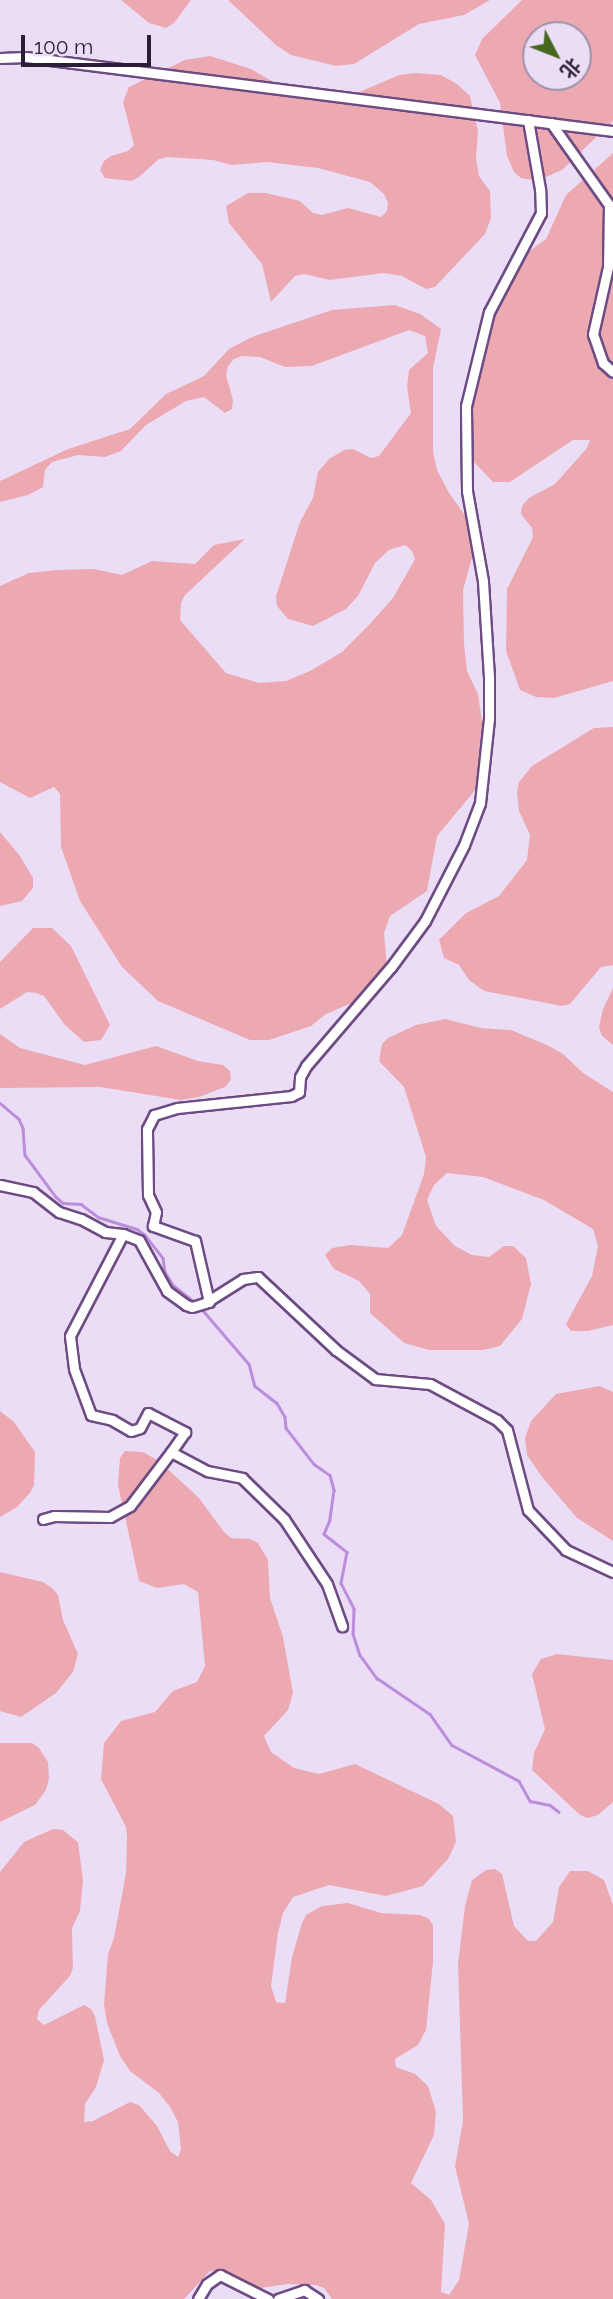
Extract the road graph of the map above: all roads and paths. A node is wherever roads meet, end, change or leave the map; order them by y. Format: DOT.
graph roads {
  1 [pos="0,58"];
  2 [pos="528,120"];
  3 [pos="551,123"];
  4 [pos="613,131"];
  5 [pos="613,372"];
  6 [pos="0,1185"];
  7 [pos="123,1234"];
  8 [pos="207,1302"];
  9 [pos="171,1452"];
  10 [pos="43,1519"];
  11 [pos="612,1572"];
  12 [pos="342,1626"];
  13 [pos="198,2299"];
  14 [pos="268,2299"];
  15 [pos="278,2299"];
  16 [pos="318,2299"];
  1 -- 2 [label="street"];
  2 -- 3 [label="street"];
  2 -- 8 [label="street"];
  3 -- 4 [label="street"];
  3 -- 5 [label="street"];
  6 -- 7 [label="street"];
  7 -- 8 [label="street"];
  7 -- 9 [label="street"];
  8 -- 11 [label="street"];
  9 -- 10 [label="street"];
  9 -- 12 [label="street"];
  13 -- 14 [label="street"];
  15 -- 16 [label="street"];
}
